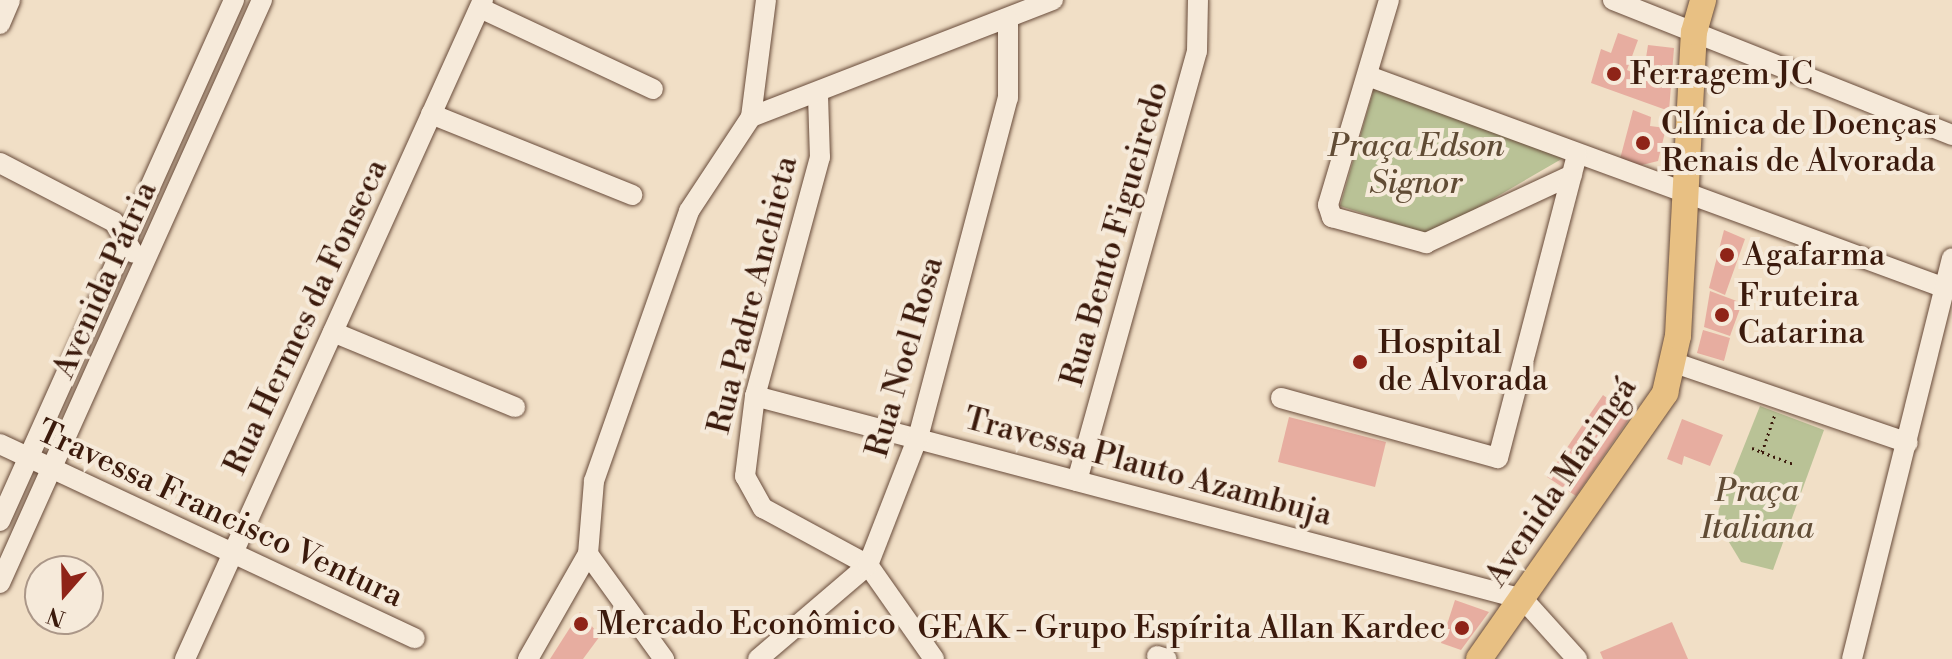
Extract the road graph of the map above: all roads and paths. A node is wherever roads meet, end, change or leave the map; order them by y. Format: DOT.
graph roads {
  1 [pos="10,0"];
  2 [pos="234,0"];
  3 [pos="262,0"];
  4 [pos="1053,0"];
  5 [pos="1198,0"];
  6 [pos="1389,0"];
  7 [pos="1613,0"];
  8 [pos="1703,0"];
  9 [pos="482,4"];
  10 [pos="758,4"];
  11 [pos="1008,20"];
  12 [pos="0,24"];
  13 [pos="1694,32"];
  14 [pos="1368,76"];
  15 [pos="653,89"];
  16 [pos="818,95"];
  17 [pos="431,114"];
  18 [pos="751,117"];
  19 [pos="1952,135"];
  20 [pos="1577,155"];
  21 [pos="164,162"];
  22 [pos="0,163"];
  23 [pos="185,172"];
  24 [pos="1572,175"];
  25 [pos="632,195"];
  26 [pos="1689,195"];
  27 [pos="129,243"];
  28 [pos="1952,258"];
  29 [pos="141,271"];
  30 [pos="1945,288"];
  31 [pos="333,332"];
  32 [pos="1675,363"];
  33 [pos="70,370"];
  34 [pos="92,381"];
  35 [pos="755,396"];
  36 [pos="1281,398"];
  37 [pos="1780,399"];
  38 [pos="515,407"];
  39 [pos="919,434"];
  40 [pos="1908,443"];
  41 [pos="0,444"];
  42 [pos="1752,448"];
  43 [pos="1762,452"];
  44 [pos="29,457"];
  45 [pos="1794,464"];
  46 [pos="54,468"];
  47 [pos="1077,481"];
  48 [pos="0,521"];
  49 [pos="9,542"];
  50 [pos="588,554"];
  51 [pos="230,555"];
  52 [pos="868,565"];
  53 [pos="0,583"];
  54 [pos="1523,599"];
  55 [pos="415,638"];
  56 [pos="185,659"];
  57 [pos="528,659"];
  58 [pos="664,659"];
  59 [pos="758,659"];
  60 [pos="934,659"];
  61 [pos="1479,659"];
  62 [pos="1577,659"];
  63 [pos="1852,659"];
  1 -- 12 [label="street"];
  2 -- 21 [label="street, Avenida Pátria"];
  3 -- 23 [label="street, Avenida Pátria"];
  4 -- 11 [label="street"];
  5 -- 47 [label="street, Rua Bento Figueiredo"];
  6 -- 14 [label="street"];
  7 -- 13 [label="street"];
  8 -- 13 [label="main road, Avenida Maringá"];
  9 -- 15 [label="street"];
  9 -- 17 [label="street, Rua Hermes da Fonseca"];
  10 -- 18 [label="street"];
  11 -- 16 [label="street"];
  11 -- 39 [label="street, Rua Noel Rosa"];
  13 -- 19 [label="street"];
  13 -- 26 [label="main road, Avenida Maringá"];
  14 -- 20 [label="street"];
  14 -- 24 [label="street"];
  16 -- 18 [label="street"];
  16 -- 35 [label="street, Rua Padre Anchieta"];
  17 -- 25 [label="street"];
  17 -- 31 [label="street, Rua Hermes da Fonseca"];
  18 -- 50 [label="street"];
  20 -- 24 [label="street"];
  20 -- 26 [label="street"];
  21 -- 23 [label="street"];
  21 -- 27 [label="street, Avenida Pátria"];
  22 -- 27 [label="street"];
  23 -- 29 [label="street, Avenida Pátria"];
  24 -- 36 [label="street"];
  26 -- 30 [label="street"];
  26 -- 32 [label="main road, Avenida Maringá"];
  27 -- 29 [label="street"];
  27 -- 33 [label="street, Avenida Pátria"];
  28 -- 30 [label="street"];
  29 -- 34 [label="street, Avenida Pátria"];
  30 -- 40 [label="street"];
  31 -- 38 [label="street"];
  31 -- 51 [label="street, Rua Hermes da Fonseca"];
  32 -- 37 [label="street"];
  32 -- 54 [label="main road, Avenida Maringá"];
  33 -- 34 [label="street"];
  33 -- 44 [label="street, Avenida Pátria"];
  34 -- 46 [label="street, Avenida Pátria"];
  35 -- 39 [label="street, Travessa Plauto Azambuja"];
  35 -- 52 [label="street, Rua Padre Anchieta"];
  37 -- 40 [label="street"];
  37 -- 43 [label="path"];
  39 -- 47 [label="street, Travessa Plauto Azambuja"];
  39 -- 52 [label="street, Rua Noel Rosa"];
  40 -- 63 [label="street"];
  41 -- 44 [label="street, Travessa Francisco Ventura"];
  42 -- 43 [label="path"];
  43 -- 45 [label="path"];
  44 -- 46 [label="street, Travessa Francisco Ventura"];
  44 -- 48 [label="street, Avenida Pátria"];
  46 -- 49 [label="street, Avenida Pátria"];
  46 -- 51 [label="street, Travessa Francisco Ventura"];
  47 -- 54 [label="street, Travessa Plauto Azambuja"];
  49 -- 53 [label="street, Avenida Pátria"];
  50 -- 57 [label="street"];
  50 -- 58 [label="street"];
  51 -- 55 [label="street, Travessa Francisco Ventura"];
  51 -- 56 [label="street, Rua Hermes da Fonseca"];
  52 -- 59 [label="street, Rua Noel Rosa"];
  52 -- 60 [label="street, Rua Padre Anchieta"];
  54 -- 61 [label="main road, Avenida Maringá"];
  54 -- 62 [label="street"];
}
